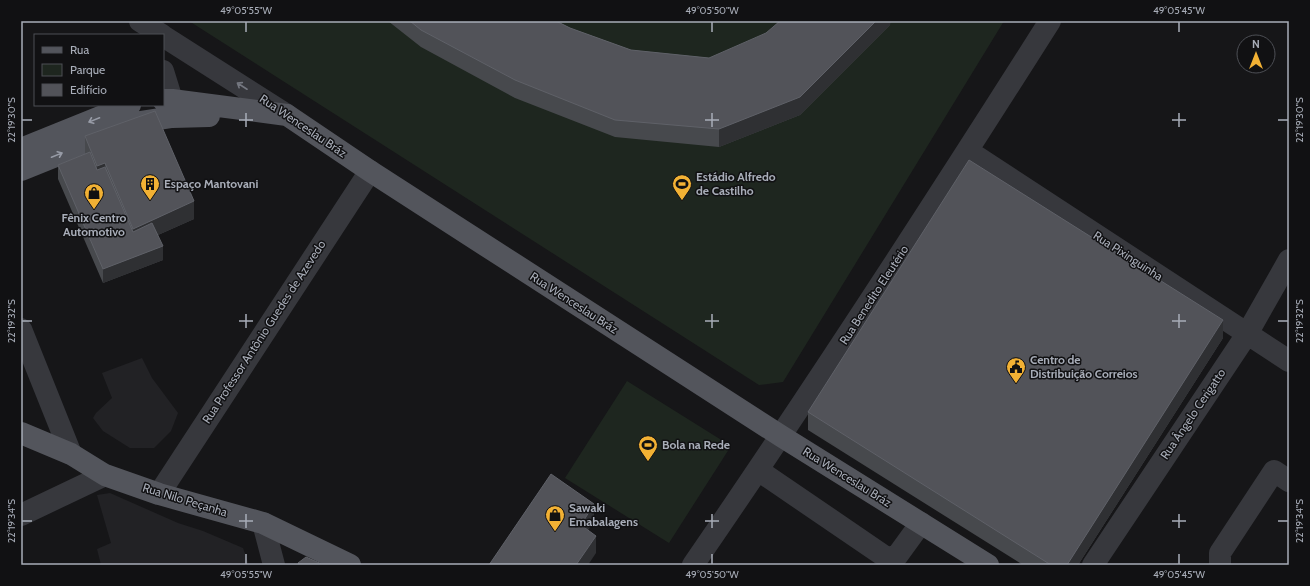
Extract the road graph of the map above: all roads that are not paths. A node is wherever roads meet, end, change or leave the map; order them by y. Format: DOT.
graph roads {
  1 [pos="1050,21"];
  2 [pos="164,38"];
  3 [pos="164,77"];
  4 [pos="128,106"];
  5 [pos="169,106"];
  6 [pos="287,114"];
  7 [pos="21,149"];
  8 [pos="968,151"];
  9 [pos="21,170"];
  10 [pos="370,171"];
  11 [pos="1289,260"];
  12 [pos="21,328"];
  13 [pos="1247,334"];
  14 [pos="1289,361"];
  15 [pos="21,433"];
  16 [pos="781,436"];
  17 [pos="71,454"];
  18 [pos="758,470"];
  19 [pos="105,475"];
  20 [pos="1289,481"];
  21 [pos="159,494"];
  22 [pos="21,515"];
  23 [pos="263,523"];
  24 [pos="921,523"];
  25 [pos="274,565"];
  26 [pos="350,565"];
  27 [pos="693,565"];
  28 [pos="988,565"];
  29 [pos="1093,565"];
  30 [pos="1220,565"];
  1 -- 8 [label="street, Rua Benedito Eleutério"];
  6 -- 2 [label="street, Rua Wenceslau Bráz, one-way"];
  3 -- 5 [label="street"];
  4 -- 7 [label="main road, one-way"];
  5 -- 6 [label="main road"];
  9 -- 5 [label="main road, one-way"];
  6 -- 10 [label="main road, Rua Wenceslau Bráz"];
  8 -- 13 [label="street, Rua Pixinguinha"];
  8 -- 16 [label="street, Rua Benedito Eleutério"];
  10 -- 16 [label="main road, Rua Wenceslau Bráz"];
  10 -- 21 [label="street, Rua Professor Antônio Guedes de Azevedo"];
  11 -- 13 [label="street, Rua Ângelo Cerigatto"];
  12 -- 17 [label="street"];
  13 -- 14 [label="street, Rua Pixinguinha"];
  13 -- 29 [label="street, Rua Ângelo Cerigatto"];
  15 -- 17 [label="main road, Rua Nilo Peçanha"];
  16 -- 18 [label="street, Rua Benedito Eleutério"];
  16 -- 24 [label="main road, Rua Wenceslau Bráz"];
  17 -- 19 [label="main road, Rua Nilo Peçanha"];
  18 -- 24 [label="street"];
  18 -- 27 [label="street, Rua Benedito Eleutério"];
  19 -- 21 [label="main road, Rua Nilo Peçanha"];
  19 -- 22 [label="street"];
  20 -- 30 [label="street"];
  21 -- 23 [label="main road, Rua Nilo Peçanha"];
  23 -- 25 [label="street"];
  23 -- 26 [label="main road, Rua Nilo Peçanha"];
  24 -- 28 [label="main road, Rua Wenceslau Bráz"];
}
